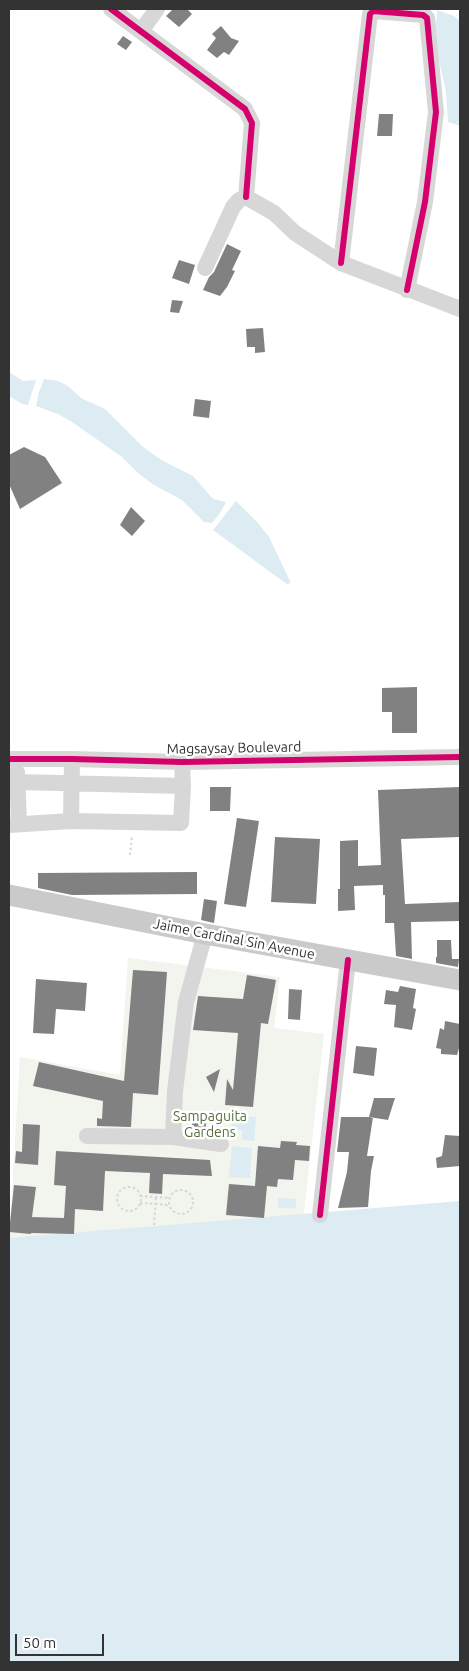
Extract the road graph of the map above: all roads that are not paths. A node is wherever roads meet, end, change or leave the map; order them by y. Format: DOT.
graph roads {
  1 [pos="111,9"];
  2 [pos="157,9"];
  3 [pos="141,30"];
  4 [pos="246,197"];
  5 [pos="341,264"];
  6 [pos="205,268"];
  7 [pos="407,290"];
  8 [pos="460,309"];
  9 [pos="460,757"];
  10 [pos="13,759"];
  11 [pos="72,759"];
  12 [pos="182,762"];
  13 [pos="17,782"];
  14 [pos="72,784"];
  15 [pos="183,786"];
  16 [pos="71,821"];
  17 [pos="14,825"];
  18 [pos="9,895"];
  19 [pos="205,934"];
  20 [pos="348,960"];
  21 [pos="460,980"];
  22 [pos="87,1136"];
  23 [pos="173,1138"];
  24 [pos="221,1144"];
  25 [pos="320,1215"];
  1 -- 3 [label="street"];
  2 -- 3 [label="street"];
  3 -- 4 [label="street"];
  4 -- 5 [label="street"];
  4 -- 6 [label="street"];
  5 -- 7 [label="street"];
  5 -- 7 [label="street"];
  7 -- 8 [label="street"];
  9 -- 12 [label="street, Magsaysay Boulevard"];
  10 -- 11 [label="street, Magsaysay Boulevard"];
  10 -- 13 [label="street"];
  11 -- 12 [label="street, Magsaysay Boulevard"];
  11 -- 14 [label="street"];
  12 -- 15 [label="street"];
  13 -- 14 [label="street"];
  13 -- 17 [label="street"];
  14 -- 15 [label="street"];
  14 -- 16 [label="street"];
  15 -- 16 [label="street"];
  16 -- 17 [label="street"];
  18 -- 19 [label="main road, Jaime Cardinal Sin Avenue"];
  19 -- 20 [label="main road, Jaime Cardinal Sin Avenue"];
  19 -- 23 [label="street"];
  20 -- 21 [label="main road, Jaime Cardinal Sin Avenue"];
  20 -- 25 [label="street"];
  22 -- 23 [label="street"];
  23 -- 24 [label="street"];
}
